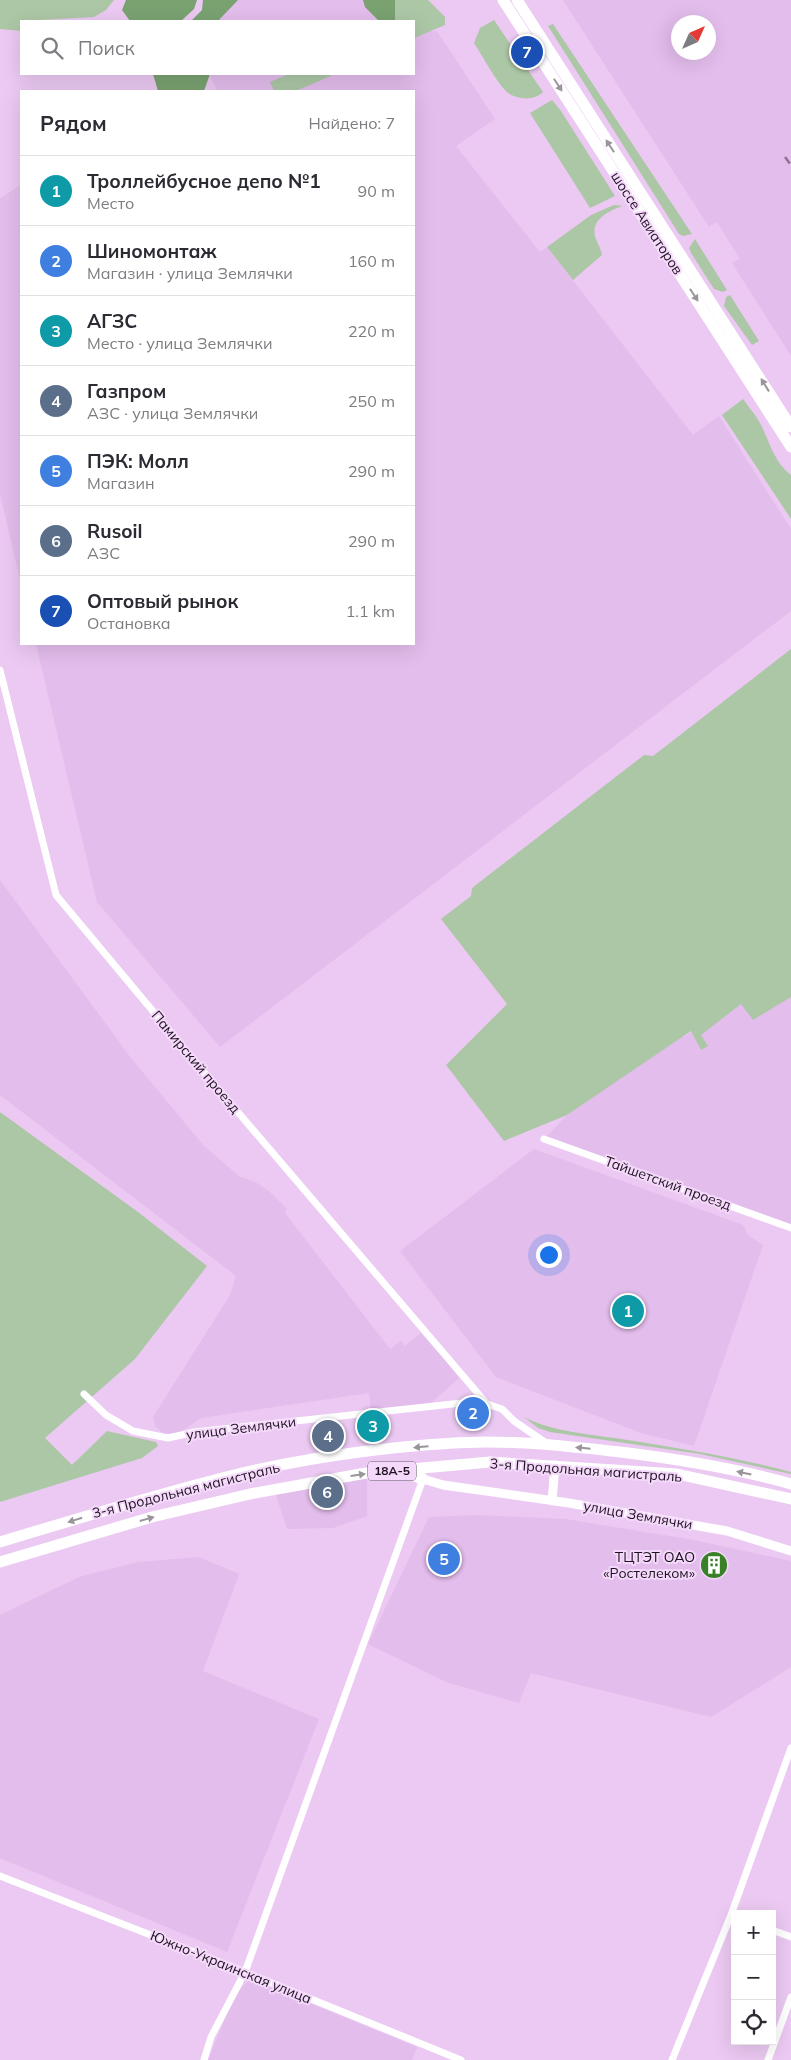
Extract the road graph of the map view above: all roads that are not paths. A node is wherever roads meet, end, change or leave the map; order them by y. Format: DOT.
graph roads {
  1 [pos="503,0"];
  2 [pos="517,0"];
  3 [pos="791,427"];
  4 [pos="791,447"];
  5 [pos="0,670"];
  6 [pos="544,1139"];
  7 [pos="791,1228"];
  8 [pos="84,1394"];
  9 [pos="487,1404"];
  10 [pos="549,1444"];
  11 [pos="555,1465"];
  12 [pos="396,1470"];
  13 [pos="424,1479"];
  14 [pos="791,1484"];
  15 [pos="791,1499"];
  16 [pos="552,1501"];
  17 [pos="0,1542"];
  18 [pos="791,1551"];
  19 [pos="0,1562"];
  20 [pos="791,1748"];
  21 [pos="0,1876"];
  22 [pos="735,1910"];
  23 [pos="731,1921"];
  24 [pos="776,1931"];
  25 [pos="791,1937"];
  26 [pos="245,1972"];
  27 [pos="791,1997"];
  28 [pos="204,2060"];
  29 [pos="461,2060"];
  30 [pos="672,2060"];
  31 [pos="768,2060"];
  1 -- 4 [label="main road, шоссе Авиаторов, one-way"];
  3 -- 2 [label="main road, шоссе Авиаторов, one-way"];
  5 -- 9 [label="street, Памирский проезд"];
  6 -- 7 [label="street, Тайшетский проезд"];
  8 -- 9 [label="street, улица Землячки"];
  9 -- 10 [label="street, улица Землячки"];
  14 -- 10 [label="main road, 3-я Продольная магистраль / 18А-5, one-way"];
  10 -- 17 [label="main road, 3-я Продольная магистраль / 18А-5, one-way"];
  11 -- 12 [label="main road, 3-я Продольная магистраль / 18А-5"];
  11 -- 15 [label="main road, 3-я Продольная магистраль / 18А-5"];
  11 -- 16 [label="street"];
  12 -- 13 [label="main road"];
  19 -- 12 [label="main road, 3-я Продольная магистраль / 18А-5, one-way"];
  13 -- 16 [label="street, улица Землячки"];
  13 -- 26 [label="street"];
  16 -- 18 [label="street, улица Землячки"];
  20 -- 22 [label="street"];
  21 -- 26 [label="street, Южно-Украинская улица"];
  23 -- 30 [label="street"];
  24 -- 25 [label="street"];
  26 -- 28 [label="street"];
  26 -- 29 [label="street, Южно-Украинская улица"];
  27 -- 31 [label="street"];
}
